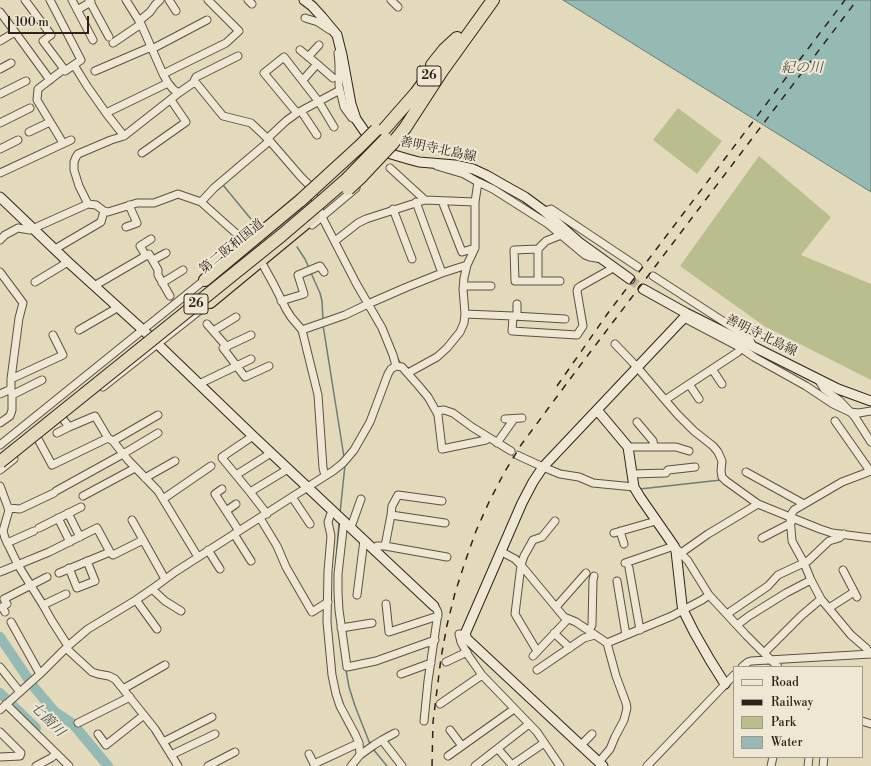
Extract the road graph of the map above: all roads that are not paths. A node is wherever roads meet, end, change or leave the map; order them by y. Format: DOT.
graph roads {
  1 [pos="25,0"];
  2 [pos="50,0"];
  3 [pos="72,0"];
  4 [pos="126,0"];
  5 [pos="160,0"];
  6 [pos="169,0"];
  7 [pos="208,0"];
  8 [pos="304,0"];
  9 [pos="391,0"];
  10 [pos="484,0"];
  11 [pos="493,0"];
  12 [pos="90,1"];
  13 [pos="398,7"];
  14 [pos="78,10"];
  15 [pos="176,11"];
  16 [pos="0,12"];
  17 [pos="306,18"];
  18 [pos="207,20"];
  19 [pos="141,21"];
  20 [pos="15,32"];
  21 [pos="338,39"];
  22 [pos="94,40"];
  23 [pos="0,41"];
  24 [pos="318,45"];
  25 [pos="153,48"];
  26 [pos="300,50"];
  27 [pos="238,56"];
  28 [pos="308,57"];
  29 [pos="11,63"];
  30 [pos="317,64"];
  31 [pos="74,65"];
  32 [pos="0,69"];
  33 [pos="64,69"];
  34 [pos="95,71"];
  35 [pos="165,73"];
  36 [pos="334,78"];
  37 [pos="50,80"];
  38 [pos="303,80"];
  39 [pos="26,81"];
  40 [pos="194,82"];
  41 [pos="168,83"];
  42 [pos="340,90"];
  43 [pos="180,92"];
  44 [pos="0,94"];
  45 [pos="170,100"];
  46 [pos="319,102"];
  47 [pos="30,108"];
  48 [pos="106,112"];
  49 [pos="299,112"];
  50 [pos="403,115"];
  51 [pos="356,119"];
  52 [pos="50,122"];
  53 [pos="0,123"];
  54 [pos="334,127"];
  55 [pos="29,132"];
  56 [pos="317,135"];
  57 [pos="124,136"];
  58 [pos="382,139"];
  59 [pos="18,140"];
  60 [pos="71,140"];
  61 [pos="268,142"];
  62 [pos="63,143"];
  63 [pos="0,149"];
  64 [pos="142,153"];
  65 [pos="431,164"];
  66 [pos="390,168"];
  67 [pos="0,173"];
  68 [pos="478,182"];
  69 [pos="310,186"];
  70 [pos="0,197"];
  71 [pos="425,200"];
  72 [pos="442,201"];
  73 [pos="201,202"];
  74 [pos="416,202"];
  75 [pos="475,202"];
  76 [pos="88,204"];
  77 [pos="129,205"];
  78 [pos="393,209"];
  79 [pos="104,211"];
  80 [pos="544,211"];
  81 [pos="318,217"];
  82 [pos="126,227"];
  83 [pos="33,228"];
  84 [pos="561,235"];
  85 [pos="151,239"];
  86 [pos="336,239"];
  87 [pos="0,240"];
  88 [pos="245,243"];
  89 [pos="474,248"];
  90 [pos="55,249"];
  91 [pos="538,249"];
  92 [pos="166,253"];
  93 [pos="146,256"];
  94 [pos="412,259"];
  95 [pos="602,259"];
  96 [pos="153,260"];
  97 [pos="68,262"];
  98 [pos="263,265"];
  99 [pos="467,265"];
  100 [pos="638,267"];
  101 [pos="613,268"];
  102 [pos="183,270"];
  103 [pos="0,272"];
  104 [pos="324,272"];
  105 [pos="442,273"];
  106 [pos="653,276"];
  107 [pos="630,279"];
  108 [pos="205,280"];
  109 [pos="538,281"];
  110 [pos="560,281"];
  111 [pos="35,282"];
  112 [pos="162,283"];
  113 [pos="94,286"];
  114 [pos="464,286"];
  115 [pos="492,286"];
  116 [pos="643,288"];
  117 [pos="170,296"];
  118 [pos="281,301"];
  119 [pos="210,302"];
  120 [pos="370,303"];
  121 [pos="517,304"];
  122 [pos="117,308"];
  123 [pos="465,314"];
  124 [pos="685,315"];
  125 [pos="515,316"];
  126 [pos="236,317"];
  127 [pos="565,319"];
  128 [pos="207,324"];
  129 [pos="79,330"];
  130 [pos="143,330"];
  131 [pos="302,330"];
  132 [pos="214,331"];
  133 [pos="53,335"];
  134 [pos="251,335"];
  135 [pos="157,344"];
  136 [pos="615,344"];
  137 [pos="752,345"];
  138 [pos="227,347"];
  139 [pos="740,348"];
  140 [pos="251,359"];
  141 [pos="237,366"];
  142 [pos="269,366"];
  143 [pos="396,366"];
  144 [pos="638,367"];
  145 [pos="712,369"];
  146 [pos="409,373"];
  147 [pos="11,379"];
  148 [pos="818,379"];
  149 [pos="42,380"];
  150 [pos="198,384"];
  151 [pos="689,384"];
  152 [pos="722,384"];
  153 [pos="11,392"];
  154 [pos="0,394"];
  155 [pos="699,399"];
  156 [pos="664,400"];
  157 [pos="871,401"];
  158 [pos="597,410"];
  159 [pos="436,411"];
  160 [pos="871,411"];
  161 [pos="850,412"];
  162 [pos="158,415"];
  163 [pos="522,418"];
  164 [pos="63,419"];
  165 [pos="505,419"];
  166 [pos="514,419"];
  167 [pos="835,421"];
  168 [pos="637,422"];
  169 [pos="0,423"];
  170 [pos="69,427"];
  171 [pos="57,433"];
  172 [pos="158,433"];
  173 [pos="253,436"];
  174 [pos="487,438"];
  175 [pos="38,439"];
  176 [pos="111,440"];
  177 [pos="871,442"];
  178 [pos="497,443"];
  179 [pos="0,445"];
  180 [pos="628,447"];
  181 [pos="654,447"];
  182 [pos="689,451"];
  183 [pos="0,452"];
  184 [pos="271,453"];
  185 [pos="123,454"];
  186 [pos="175,461"];
  187 [pos="0,462"];
  188 [pos="212,466"];
  189 [pos="695,467"];
  190 [pos="135,468"];
  191 [pos="288,469"];
  192 [pos="542,469"];
  193 [pos="0,470"];
  194 [pos="871,471"];
  195 [pos="746,472"];
  196 [pos="632,474"];
  197 [pos="236,475"];
  198 [pos="325,476"];
  199 [pos="145,478"];
  200 [pos="0,486"];
  201 [pos="308,487"];
  202 [pos="635,488"];
  203 [pos="222,489"];
  204 [pos="250,492"];
  205 [pos="83,496"];
  206 [pos="292,497"];
  207 [pos="361,498"];
  208 [pos="163,499"];
  209 [pos="442,501"];
  210 [pos="236,504"];
  211 [pos="758,504"];
  212 [pos="804,504"];
  213 [pos="81,506"];
  214 [pos="8,508"];
  215 [pos="226,511"];
  216 [pos="68,513"];
  217 [pos="267,514"];
  218 [pos="391,516"];
  219 [pos="58,518"];
  220 [pos="260,518"];
  221 [pos="341,519"];
  222 [pos="132,520"];
  223 [pos="791,520"];
  224 [pos="555,521"];
  225 [pos="656,521"];
  226 [pos="445,523"];
  227 [pos="310,524"];
  228 [pos="1,532"];
  229 [pos="237,533"];
  230 [pos="842,536"];
  231 [pos="80,537"];
  232 [pos="762,538"];
  233 [pos="871,538"];
  234 [pos="143,540"];
  235 [pos="364,540"];
  236 [pos="70,542"];
  237 [pos="7,543"];
  238 [pos="624,544"];
  239 [pos="385,546"];
  240 [pos="674,546"];
  241 [pos="374,549"];
  242 [pos="208,550"];
  243 [pos="110,552"];
  244 [pos="502,552"];
  245 [pos="681,553"];
  246 [pos="198,557"];
  247 [pos="447,557"];
  248 [pos="87,561"];
  249 [pos="251,561"];
  250 [pos="804,563"];
  251 [pos="18,565"];
  252 [pos="521,565"];
  253 [pos="69,568"];
  254 [pos="220,569"];
  255 [pos="843,570"];
  256 [pos="0,572"];
  257 [pos="59,573"];
  258 [pos="586,573"];
  259 [pos="594,576"];
  260 [pos="47,577"];
  261 [pos="164,579"];
  262 [pos="811,580"];
  263 [pos="616,581"];
  264 [pos="31,585"];
  265 [pos="152,589"];
  266 [pos="66,594"];
  267 [pos="357,595"];
  268 [pos="709,595"];
  269 [pos="821,599"];
  270 [pos="136,600"];
  271 [pos="328,602"];
  272 [pos="44,604"];
  273 [pos="386,604"];
  274 [pos="434,606"];
  275 [pos="556,607"];
  276 [pos="829,608"];
  277 [pos="181,610"];
  278 [pos="683,610"];
  279 [pos="5,612"];
  280 [pos="727,614"];
  281 [pos="438,616"];
  282 [pos="568,619"];
  283 [pos="11,622"];
  284 [pos="372,623"];
  285 [pos="737,625"];
  286 [pos="341,628"];
  287 [pos="157,629"];
  288 [pos="640,630"];
  289 [pos="554,633"];
  290 [pos="592,633"];
  291 [pos="465,634"];
  292 [pos="626,636"];
  293 [pos="435,640"];
  294 [pos="607,643"];
  295 [pos="67,647"];
  296 [pos="570,648"];
  297 [pos="467,652"];
  298 [pos="764,653"];
  299 [pos="870,654"];
  300 [pos="772,660"];
  301 [pos="446,662"];
  302 [pos="431,663"];
  303 [pos="165,665"];
  304 [pos="743,666"];
  305 [pos="777,666"];
  306 [pos="0,667"];
  307 [pos="537,670"];
  308 [pos="40,674"];
  309 [pos="401,674"];
  310 [pos="482,675"];
  311 [pos="733,676"];
  312 [pos="725,684"];
  313 [pos="123,689"];
  314 [pos="20,692"];
  315 [pos="130,697"];
  316 [pos="8,703"];
  317 [pos="440,704"];
  318 [pos="514,709"];
  319 [pos="0,710"];
  320 [pos="144,715"];
  321 [pos="212,717"];
  322 [pos="424,721"];
  323 [pos="78,723"];
  324 [pos="529,724"];
  325 [pos="450,730"];
  326 [pos="0,732"];
  327 [pos="395,733"];
  328 [pos="98,734"];
  329 [pos="215,734"];
  330 [pos="592,734"];
  331 [pos="382,740"];
  332 [pos="163,742"];
  333 [pos="359,743"];
  334 [pos="544,743"];
  335 [pos="581,745"];
  336 [pos="462,746"];
  337 [pos="498,749"];
  338 [pos="235,752"];
  339 [pos="56,754"];
  340 [pos="309,754"];
  341 [pos="171,755"];
  342 [pos="360,755"];
  343 [pos="448,756"];
  344 [pos="0,757"];
  345 [pos="601,764"];
  346 [pos="315,765"];
  347 [pos="36,766"];
  348 [pos="68,766"];
  349 [pos="178,766"];
  350 [pos="208,766"];
  351 [pos="351,766"];
  352 [pos="402,766"];
  353 [pos="475,766"];
  354 [pos="511,766"];
  355 [pos="560,766"];
  356 [pos="647,766"];
  1 -- 33 [label="street"];
  2 -- 31 [label="street"];
  3 -- 14 [label="street"];
  4 -- 19 [label="street"];
  5 -- 19 [label="street"];
  6 -- 15 [label="street"];
  7 -- 35 [label="street"];
  8 -- 21 [label="street"];
  9 -- 13 [label="street"];
  10 -- 50 [label="highway, 第二阪和国道 / 26"];
  11 -- 50 [label="highway, 26"];
  12 -- 14 [label="street"];
  12 -- 19 [label="street"];
  14 -- 22 [label="street"];
  16 -- 20 [label="street"];
  17 -- 21 [label="street"];
  18 -- 25 [label="street"];
  19 -- 25 [label="street"];
  20 -- 23 [label="street"];
  20 -- 37 [label="street"];
  21 -- 42 [label="street"];
  21 -- 51 [label="street"];
  24 -- 28 [label="street"];
  25 -- 34 [label="street"];
  25 -- 35 [label="street"];
  26 -- 28 [label="street"];
  27 -- 40 [label="street"];
  28 -- 30 [label="street"];
  29 -- 32 [label="street"];
  30 -- 36 [label="street"];
  30 -- 38 [label="street"];
  31 -- 33 [label="street"];
  31 -- 48 [label="street"];
  33 -- 37 [label="street"];
  35 -- 41 [label="street"];
  37 -- 52 [label="street"];
  38 -- 46 [label="street"];
  38 -- 49 [label="street"];
  39 -- 44 [label="street"];
  40 -- 43 [label="street"];
  40 -- 61 [label="street"];
  41 -- 43 [label="street"];
  41 -- 48 [label="street"];
  42 -- 46 [label="street"];
  42 -- 51 [label="street"];
  43 -- 45 [label="street"];
  45 -- 57 [label="street"];
  45 -- 64 [label="street"];
  46 -- 49 [label="street"];
  46 -- 54 [label="street"];
  47 -- 53 [label="street"];
  48 -- 57 [label="street"];
  49 -- 56 [label="street"];
  49 -- 61 [label="street"];
  50 -- 58 [label="highway, 第二阪和国道 / 26"];
  51 -- 58 [label="street"];
  52 -- 55 [label="street"];
  52 -- 62 [label="street"];
  57 -- 76 [label="street"];
  58 -- 65 [label="street, 善明寺北島線"];
  58 -- 69 [label="street"];
  58 -- 81 [label="highway, 26, bridge"];
  58 -- 108 [label="highway, 26, bridge"];
  58 -- 183 [label="highway, 第二阪和国道 / 26"];
  58 -- 187 [label="highway, 第二阪和国道 / 26, bridge"];
  59 -- 63 [label="street"];
  60 -- 62 [label="street"];
  61 -- 69 [label="street"];
  61 -- 73 [label="street"];
  62 -- 67 [label="street"];
  65 -- 68 [label="street"];
  65 -- 80 [label="street, 善明寺北島線"];
  66 -- 71 [label="street"];
  68 -- 75 [label="street"];
  68 -- 84 [label="street"];
  69 -- 81 [label="street"];
  69 -- 88 [label="street"];
  70 -- 83 [label="street"];
  71 -- 72 [label="street"];
  71 -- 74 [label="street"];
  72 -- 75 [label="street"];
  72 -- 89 [label="street"];
  73 -- 77 [label="street"];
  73 -- 88 [label="street"];
  74 -- 78 [label="street"];
  74 -- 105 [label="street"];
  75 -- 89 [label="street"];
  76 -- 79 [label="street"];
  76 -- 83 [label="street"];
  77 -- 79 [label="street"];
  77 -- 82 [label="street"];
  78 -- 86 [label="street"];
  78 -- 94 [label="street"];
  79 -- 90 [label="street"];
  80 -- 95 [label="street, 善明寺北島線"];
  80 -- 100 [label="street"];
  81 -- 86 [label="street"];
  81 -- 98 [label="street"];
  81 -- 119 [label="highway, 26"];
  83 -- 87 [label="street"];
  83 -- 90 [label="street"];
  84 -- 91 [label="street"];
  84 -- 95 [label="street"];
  85 -- 93 [label="street"];
  86 -- 120 [label="street"];
  88 -- 108 [label="street"];
  89 -- 99 [label="street"];
  90 -- 97 [label="street"];
  91 -- 109 [label="street"];
  91 -- 109 [label="street"];
  92 -- 96 [label="street"];
  93 -- 96 [label="street"];
  93 -- 113 [label="street"];
  95 -- 101 [label="street, 善明寺北島線"];
  96 -- 112 [label="street"];
  97 -- 111 [label="street"];
  97 -- 113 [label="street"];
  98 -- 118 [label="street"];
  98 -- 119 [label="street"];
  99 -- 105 [label="street"];
  99 -- 114 [label="street"];
  101 -- 107 [label="street, 善明寺北島線"];
  101 -- 125 [label="street"];
  102 -- 112 [label="street"];
  103 -- 147 [label="street"];
  104 -- 118 [label="street"];
  105 -- 120 [label="street"];
  106 -- 137 [label="street"];
  108 -- 130 [label="street"];
  109 -- 110 [label="street"];
  112 -- 117 [label="street"];
  113 -- 122 [label="street"];
  114 -- 115 [label="street"];
  114 -- 123 [label="street"];
  116 -- 124 [label="street, 善明寺北島線"];
  118 -- 131 [label="street"];
  119 -- 135 [label="street"];
  120 -- 131 [label="street"];
  120 -- 143 [label="street"];
  121 -- 125 [label="street"];
  122 -- 129 [label="street"];
  122 -- 130 [label="street"];
  123 -- 125 [label="street"];
  123 -- 146 [label="street"];
  124 -- 137 [label="street, 善明寺北島線"];
  124 -- 139 [label="street"];
  124 -- 144 [label="street"];
  125 -- 127 [label="street"];
  126 -- 132 [label="street"];
  128 -- 132 [label="street"];
  130 -- 135 [label="street"];
  130 -- 179 [label="street"];
  131 -- 198 [label="street"];
  132 -- 138 [label="street"];
  133 -- 147 [label="street"];
  134 -- 138 [label="street"];
  135 -- 150 [label="street"];
  135 -- 164 [label="street"];
  136 -- 144 [label="street"];
  137 -- 148 [label="street, 善明寺北島線"];
  138 -- 141 [label="street"];
  139 -- 145 [label="street"];
  139 -- 161 [label="street"];
  140 -- 141 [label="street"];
  141 -- 142 [label="street"];
  141 -- 150 [label="street"];
  143 -- 146 [label="street"];
  143 -- 198 [label="street"];
  144 -- 156 [label="street"];
  144 -- 158 [label="street"];
  145 -- 151 [label="street"];
  145 -- 152 [label="street"];
  146 -- 159 [label="street"];
  147 -- 153 [label="street"];
  148 -- 157 [label="street, 善明寺北島線"];
  148 -- 161 [label="street"];
  149 -- 153 [label="street"];
  150 -- 173 [label="street"];
  151 -- 155 [label="street"];
  151 -- 156 [label="street"];
  153 -- 154 [label="street"];
  153 -- 169 [label="street"];
  156 -- 211 [label="street"];
  158 -- 180 [label="street"];
  158 -- 192 [label="street"];
  159 -- 174 [label="street"];
  159 -- 174 [label="street"];
  160 -- 161 [label="street"];
  161 -- 177 [label="street"];
  162 -- 176 [label="street"];
  163 -- 166 [label="street"];
  164 -- 170 [label="street"];
  164 -- 175 [label="street"];
  165 -- 166 [label="street"];
  166 -- 178 [label="street"];
  167 -- 194 [label="street"];
  168 -- 181 [label="street"];
  170 -- 171 [label="street"];
  170 -- 176 [label="street"];
  172 -- 185 [label="street"];
  173 -- 184 [label="street"];
  173 -- 197 [label="street"];
  174 -- 178 [label="street"];
  175 -- 176 [label="street"];
  175 -- 193 [label="street"];
  176 -- 185 [label="street"];
  178 -- 192 [label="street"];
  180 -- 181 [label="street"];
  180 -- 196 [label="street"];
  181 -- 182 [label="street"];
  184 -- 191 [label="street"];
  184 -- 197 [label="street"];
  185 -- 190 [label="street"];
  185 -- 214 [label="street"];
  186 -- 199 [label="street"];
  188 -- 208 [label="street"];
  189 -- 196 [label="street"];
  190 -- 199 [label="street"];
  190 -- 205 [label="street"];
  191 -- 201 [label="street"];
  191 -- 204 [label="street"];
  192 -- 202 [label="street"];
  192 -- 244 [label="street"];
  194 -- 212 [label="street"];
  195 -- 212 [label="street"];
  196 -- 202 [label="street"];
  197 -- 204 [label="street"];
  198 -- 201 [label="street"];
  199 -- 208 [label="street"];
  200 -- 214 [label="street"];
  201 -- 206 [label="street"];
  201 -- 221 [label="street"];
  202 -- 225 [label="street"];
  203 -- 215 [label="street"];
  204 -- 217 [label="street"];
  206 -- 217 [label="street"];
  206 -- 227 [label="street"];
  207 -- 221 [label="street"];
  208 -- 246 [label="street"];
  209 -- 218 [label="street"];
  210 -- 215 [label="street"];
  211 -- 223 [label="street"];
  211 -- 245 [label="street"];
  212 -- 223 [label="street"];
  213 -- 216 [label="street"];
  214 -- 228 [label="street"];
  215 -- 229 [label="street"];
  216 -- 219 [label="street"];
  216 -- 231 [label="street"];
  217 -- 220 [label="street"];
  218 -- 226 [label="street"];
  218 -- 239 [label="street"];
  219 -- 236 [label="street"];
  219 -- 237 [label="street"];
  220 -- 229 [label="street"];
  220 -- 271 [label="street"];
  221 -- 235 [label="street"];
  221 -- 271 [label="street"];
  221 -- 286 [label="street"];
  222 -- 234 [label="street"];
  223 -- 230 [label="street"];
  223 -- 232 [label="street"];
  223 -- 250 [label="street"];
  224 -- 252 [label="street"];
  225 -- 238 [label="street"];
  225 -- 240 [label="street"];
  228 -- 237 [label="street"];
  229 -- 242 [label="street"];
  229 -- 249 [label="street"];
  230 -- 233 [label="street"];
  230 -- 250 [label="street"];
  231 -- 236 [label="street"];
  231 -- 243 [label="street"];
  234 -- 243 [label="street"];
  234 -- 261 [label="street"];
  235 -- 241 [label="street"];
  235 -- 267 [label="street"];
  236 -- 251 [label="street"];
  237 -- 251 [label="street"];
  239 -- 241 [label="street"];
  239 -- 247 [label="street"];
  240 -- 245 [label="street"];
  240 -- 278 [label="street"];
  240 -- 288 [label="street"];
  241 -- 274 [label="street"];
  242 -- 246 [label="street"];
  242 -- 254 [label="street"];
  243 -- 248 [label="street"];
  244 -- 252 [label="street"];
  244 -- 291 [label="street"];
  245 -- 268 [label="street"];
  246 -- 261 [label="street"];
  248 -- 253 [label="street"];
  248 -- 253 [label="street"];
  250 -- 262 [label="street"];
  250 -- 280 [label="street"];
  251 -- 256 [label="street"];
  251 -- 264 [label="street"];
  252 -- 275 [label="street"];
  252 -- 289 [label="street"];
  253 -- 257 [label="street"];
  255 -- 276 [label="street"];
  258 -- 275 [label="street"];
  259 -- 290 [label="street"];
  260 -- 264 [label="street"];
  261 -- 265 [label="street"];
  262 -- 269 [label="street"];
  262 -- 285 [label="street"];
  263 -- 292 [label="street"];
  264 -- 272 [label="street"];
  264 -- 279 [label="street"];
  265 -- 270 [label="street"];
  265 -- 277 [label="street"];
  266 -- 272 [label="street"];
  268 -- 278 [label="street"];
  268 -- 280 [label="street"];
  269 -- 276 [label="street"];
  269 -- 298 [label="street"];
  270 -- 287 [label="street"];
  270 -- 295 [label="street"];
  271 -- 333 [label="street"];
  272 -- 295 [label="street"];
  273 -- 281 [label="street"];
  274 -- 281 [label="street"];
  275 -- 282 [label="street"];
  276 -- 299 [label="street"];
  278 -- 288 [label="street"];
  278 -- 312 [label="street"];
  280 -- 285 [label="street"];
  281 -- 293 [label="street"];
  282 -- 289 [label="street"];
  282 -- 290 [label="street"];
  283 -- 308 [label="street"];
  284 -- 286 [label="street"];
  285 -- 298 [label="street"];
  286 -- 293 [label="street"];
  288 -- 292 [label="street"];
  289 -- 296 [label="street"];
  290 -- 294 [label="street"];
  290 -- 296 [label="street"];
  291 -- 297 [label="street"];
  291 -- 335 [label="street"];
  292 -- 294 [label="street"];
  293 -- 302 [label="street"];
  294 -- 345 [label="street"];
  295 -- 308 [label="street"];
  295 -- 313 [label="street"];
  296 -- 307 [label="street"];
  297 -- 301 [label="street"];
  297 -- 310 [label="street"];
  298 -- 300 [label="street"];
  299 -- 300 [label="street"];
  300 -- 304 [label="street"];
  300 -- 305 [label="street"];
  302 -- 309 [label="street"];
  302 -- 322 [label="street"];
  303 -- 313 [label="street"];
  306 -- 314 [label="street"];
  308 -- 314 [label="street"];
  310 -- 317 [label="street"];
  310 -- 318 [label="street"];
  311 -- 312 [label="street"];
  312 -- 356 [label="street"];
  313 -- 315 [label="street"];
  314 -- 316 [label="street"];
  315 -- 320 [label="street"];
  315 -- 323 [label="street"];
  316 -- 319 [label="street"];
  316 -- 339 [label="street"];
  318 -- 324 [label="street"];
  318 -- 336 [label="street"];
  320 -- 328 [label="street"];
  320 -- 332 [label="street"];
  321 -- 332 [label="street"];
  324 -- 334 [label="street"];
  324 -- 337 [label="street"];
  325 -- 336 [label="street"];
  326 -- 344 [label="street"];
  327 -- 331 [label="street"];
  329 -- 341 [label="street"];
  330 -- 335 [label="street"];
  331 -- 342 [label="street"];
  331 -- 352 [label="street"];
  332 -- 341 [label="street"];
  333 -- 342 [label="street"];
  333 -- 346 [label="street"];
  334 -- 354 [label="street"];
  334 -- 355 [label="street"];
  335 -- 345 [label="street"];
  336 -- 343 [label="street"];
  337 -- 353 [label="street"];
  337 -- 354 [label="street"];
  338 -- 350 [label="street"];
  339 -- 347 [label="street"];
  339 -- 348 [label="street"];
  340 -- 346 [label="street"];
  341 -- 349 [label="street"];
  342 -- 351 [label="street"];
}
